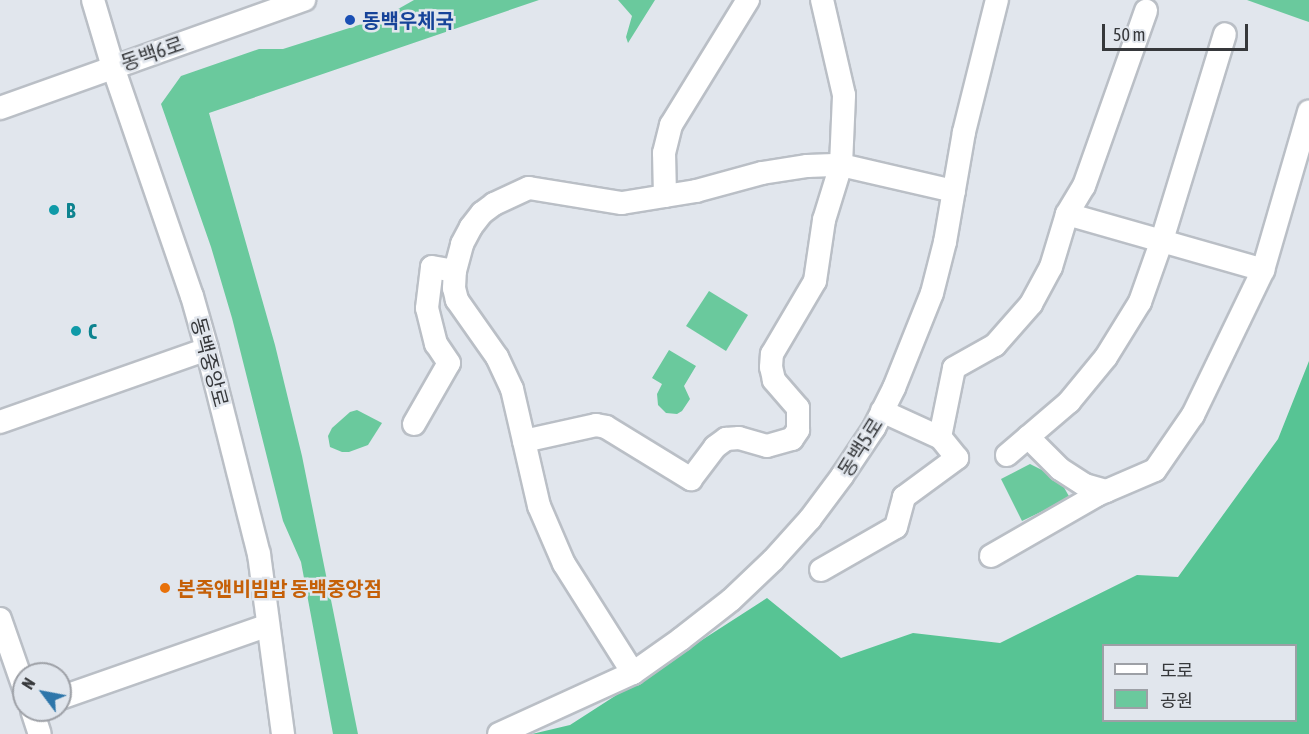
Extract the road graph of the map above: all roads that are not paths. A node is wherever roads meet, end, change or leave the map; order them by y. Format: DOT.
graph roads {
  1 [pos="93,0"];
  2 [pos="304,0"];
  3 [pos="748,0"];
  4 [pos="822,0"];
  5 [pos="997,0"];
  6 [pos="1146,11"];
  7 [pos="1225,34"];
  8 [pos="113,67"];
  9 [pos="0,108"];
  10 [pos="1309,112"];
  11 [pos="841,165"];
  12 [pos="954,191"];
  13 [pos="665,196"];
  14 [pos="1066,214"];
  15 [pos="1162,240"];
  16 [pos="1263,270"];
  17 [pos="455,272"];
  18 [pos="207,349"];
  19 [pos="882,411"];
  20 [pos="0,422"];
  21 [pos="414,423"];
  22 [pos="1028,437"];
  23 [pos="940,438"];
  24 [pos="524,441"];
  25 [pos="1007,455"];
  26 [pos="1106,491"];
  27 [pos="991,556"];
  28 [pos="821,570"];
  29 [pos="0,619"];
  30 [pos="268,625"];
  31 [pos="15,662"];
  32 [pos="633,674"];
  33 [pos="72,694"];
  34 [pos="283,734"];
  35 [pos="499,734"];
  1 -- 8 [label="street, 동백중앙로"];
  2 -- 8 [label="street, 동백6로"];
  3 -- 13 [label="street"];
  4 -- 11 [label="street"];
  5 -- 12 [label="street, 동백5로"];
  6 -- 14 [label="street"];
  7 -- 15 [label="street"];
  8 -- 9 [label="street, 동백6로"];
  8 -- 18 [label="street, 동백중앙로"];
  10 -- 16 [label="street"];
  11 -- 12 [label="street"];
  11 -- 13 [label="street"];
  11 -- 24 [label="street"];
  12 -- 19 [label="street, 동백5로"];
  13 -- 17 [label="street"];
  14 -- 15 [label="street"];
  14 -- 23 [label="street"];
  15 -- 16 [label="street"];
  15 -- 22 [label="street"];
  16 -- 26 [label="street"];
  17 -- 21 [label="street"];
  17 -- 24 [label="street"];
  18 -- 20 [label="street"];
  18 -- 30 [label="street, 동백중앙로"];
  19 -- 23 [label="street"];
  19 -- 32 [label="street, 동백5로"];
  22 -- 25 [label="street"];
  22 -- 26 [label="street"];
  23 -- 28 [label="street"];
  24 -- 32 [label="street"];
  26 -- 27 [label="street"];
  29 -- 31 [label="street"];
  30 -- 33 [label="street"];
  30 -- 34 [label="street, 동백중앙로"];
  32 -- 35 [label="street, 동백5로"];
}
